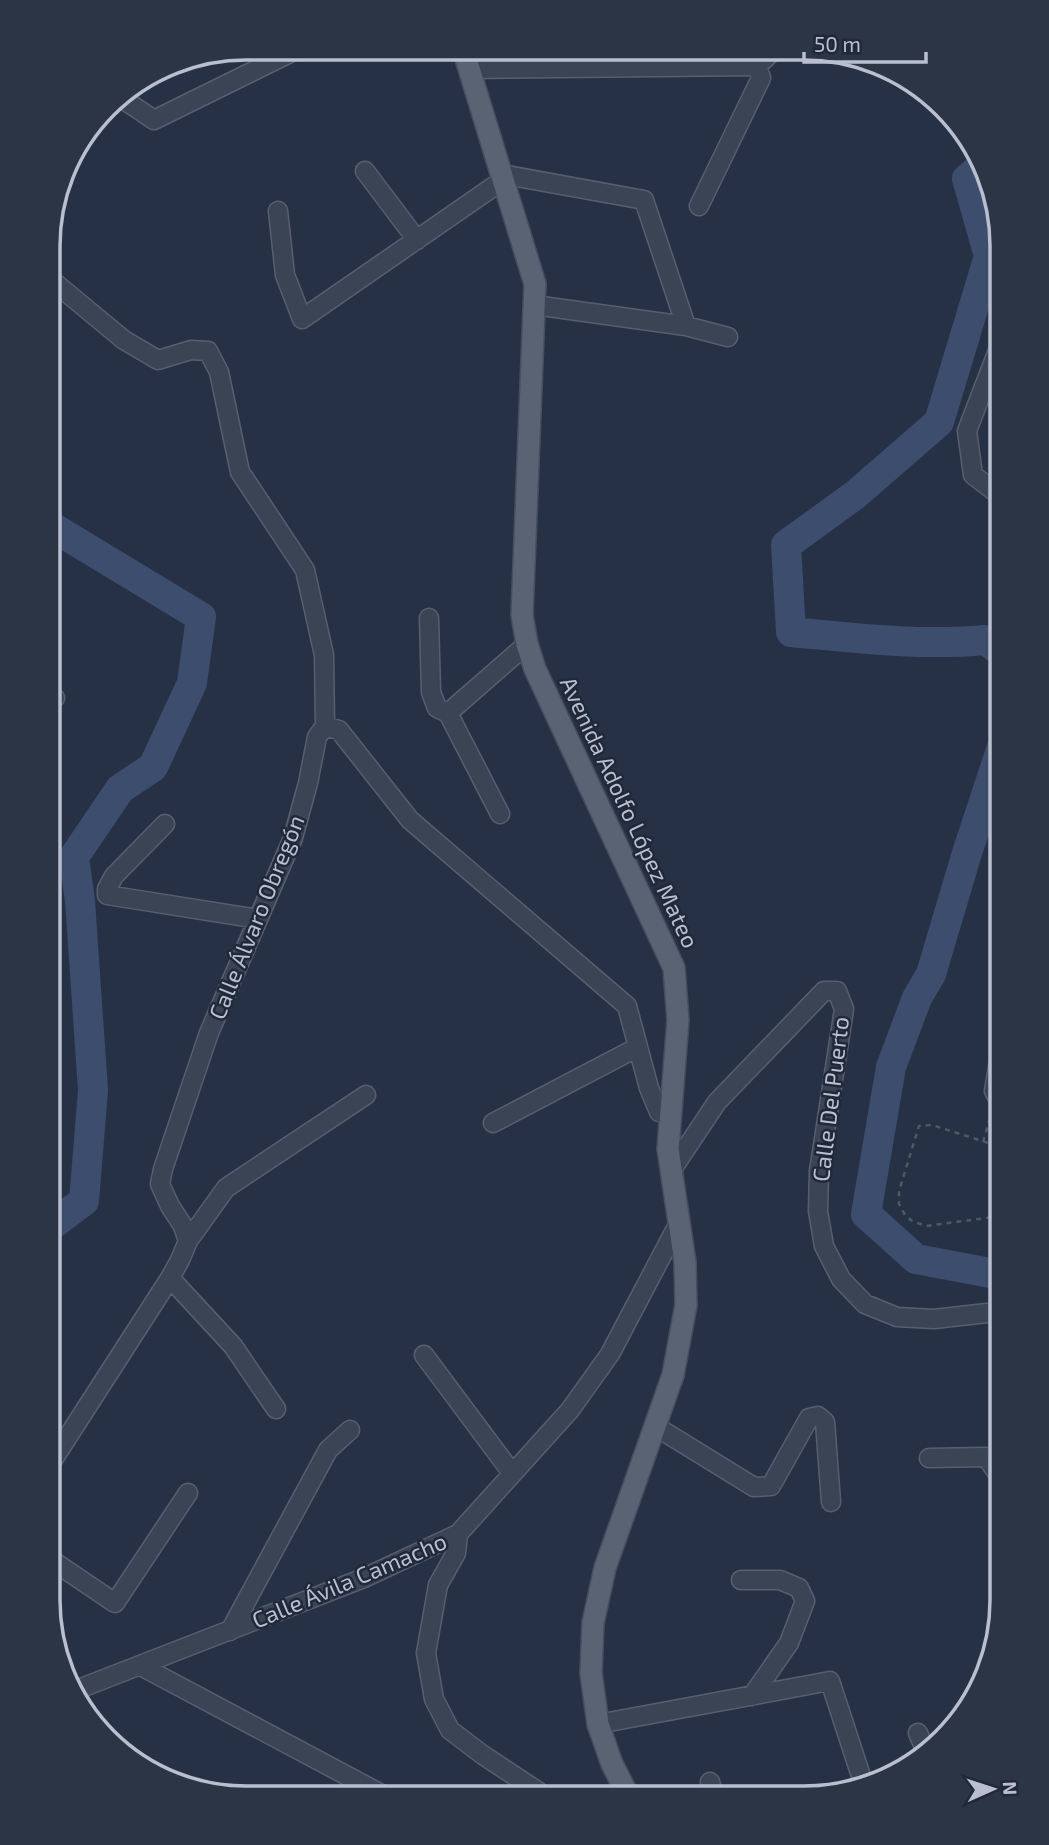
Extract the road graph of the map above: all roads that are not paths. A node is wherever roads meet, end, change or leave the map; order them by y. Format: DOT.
graph roads {
  1 [pos="278,59"];
  2 [pos="466,59"];
  3 [pos="764,59"];
  4 [pos="757,66"];
  5 [pos="127,102"];
  6 [pos="365,171"];
  7 [pos="503,177"];
  8 [pos="699,206"];
  9 [pos="278,211"];
  10 [pos="416,240"];
  11 [pos="59,286"];
  12 [pos="534,305"];
  13 [pos="686,326"];
  14 [pos="728,337"];
  15 [pos="990,383"];
  16 [pos="990,488"];
  17 [pos="429,618"];
  18 [pos="527,644"];
  19 [pos="448,713"];
  20 [pos="326,726"];
  21 [pos="500,814"];
  22 [pos="165,824"];
  23 [pos="258,919"];
  24 [pos="638,1047"];
  25 [pos="366,1095"];
  26 [pos="671,1114"];
  27 [pos="494,1123"];
  28 [pos="671,1171"];
  29 [pos="680,1221"];
  30 [pos="188,1241"];
  31 [pos="170,1278"];
  32 [pos="989,1313"];
  33 [pos="424,1355"];
  34 [pos="275,1409"];
  35 [pos="655,1426"];
  36 [pos="350,1430"];
  37 [pos="59,1450"];
  38 [pos="929,1458"];
  39 [pos="989,1461"];
  40 [pos="512,1473"];
  41 [pos="188,1493"];
  42 [pos="831,1502"];
  43 [pos="457,1534"];
  44 [pos="59,1565"];
  45 [pos="741,1580"];
  46 [pos="230,1631"];
  47 [pos="141,1665"];
  48 [pos="82,1688"];
  49 [pos="752,1696"];
  50 [pos="598,1724"];
  51 [pos="859,1773"];
  52 [pos="365,1786"];
  53 [pos="530,1786"];
  54 [pos="623,1786"];
  1 -- 5 [label="street"];
  2 -- 4 [label="street"];
  2 -- 7 [label="main road, Avenida Adolfo López Mateo"];
  3 -- 4 [label="street"];
  4 -- 8 [label="street"];
  6 -- 10 [label="street"];
  7 -- 10 [label="street"];
  7 -- 12 [label="main road, Avenida Adolfo López Mateo"];
  7 -- 13 [label="street"];
  9 -- 10 [label="street"];
  11 -- 20 [label="street"];
  12 -- 13 [label="street"];
  12 -- 18 [label="main road, Avenida Adolfo López Mateo"];
  13 -- 14 [label="street"];
  15 -- 16 [label="street"];
  17 -- 19 [label="street"];
  18 -- 19 [label="street"];
  18 -- 26 [label="main road, Avenida Adolfo López Mateo"];
  19 -- 21 [label="street"];
  20 -- 23 [label="street, Calle Álvaro Obregón"];
  20 -- 24 [label="street"];
  22 -- 23 [label="street"];
  23 -- 30 [label="street, Calle Álvaro Obregón"];
  24 -- 26 [label="street"];
  24 -- 27 [label="street"];
  25 -- 30 [label="street"];
  26 -- 28 [label="main road, Avenida Adolfo López Mateo"];
  28 -- 29 [label="main road, Avenida Adolfo López Mateo"];
  28 -- 32 [label="street, Calle Del Puerto"];
  29 -- 35 [label="main road, Avenida Adolfo López Mateo"];
  29 -- 40 [label="street, Calle Ávila Camacho"];
  30 -- 31 [label="street"];
  31 -- 34 [label="street"];
  31 -- 37 [label="street"];
  33 -- 40 [label="street"];
  35 -- 42 [label="street"];
  35 -- 50 [label="main road, Avenida Adolfo López Mateo"];
  36 -- 46 [label="street"];
  38 -- 39 [label="street"];
  40 -- 43 [label="street, Calle Ávila Camacho"];
  41 -- 44 [label="street"];
  43 -- 46 [label="street, Calle Ávila Camacho"];
  43 -- 53 [label="street"];
  45 -- 49 [label="street"];
  46 -- 47 [label="street, Calle Ávila Camacho"];
  47 -- 48 [label="street, Calle Ávila Camacho"];
  47 -- 52 [label="street"];
  49 -- 50 [label="street"];
  49 -- 51 [label="street"];
  50 -- 54 [label="main road, Avenida Adolfo López Mateo"];
}
